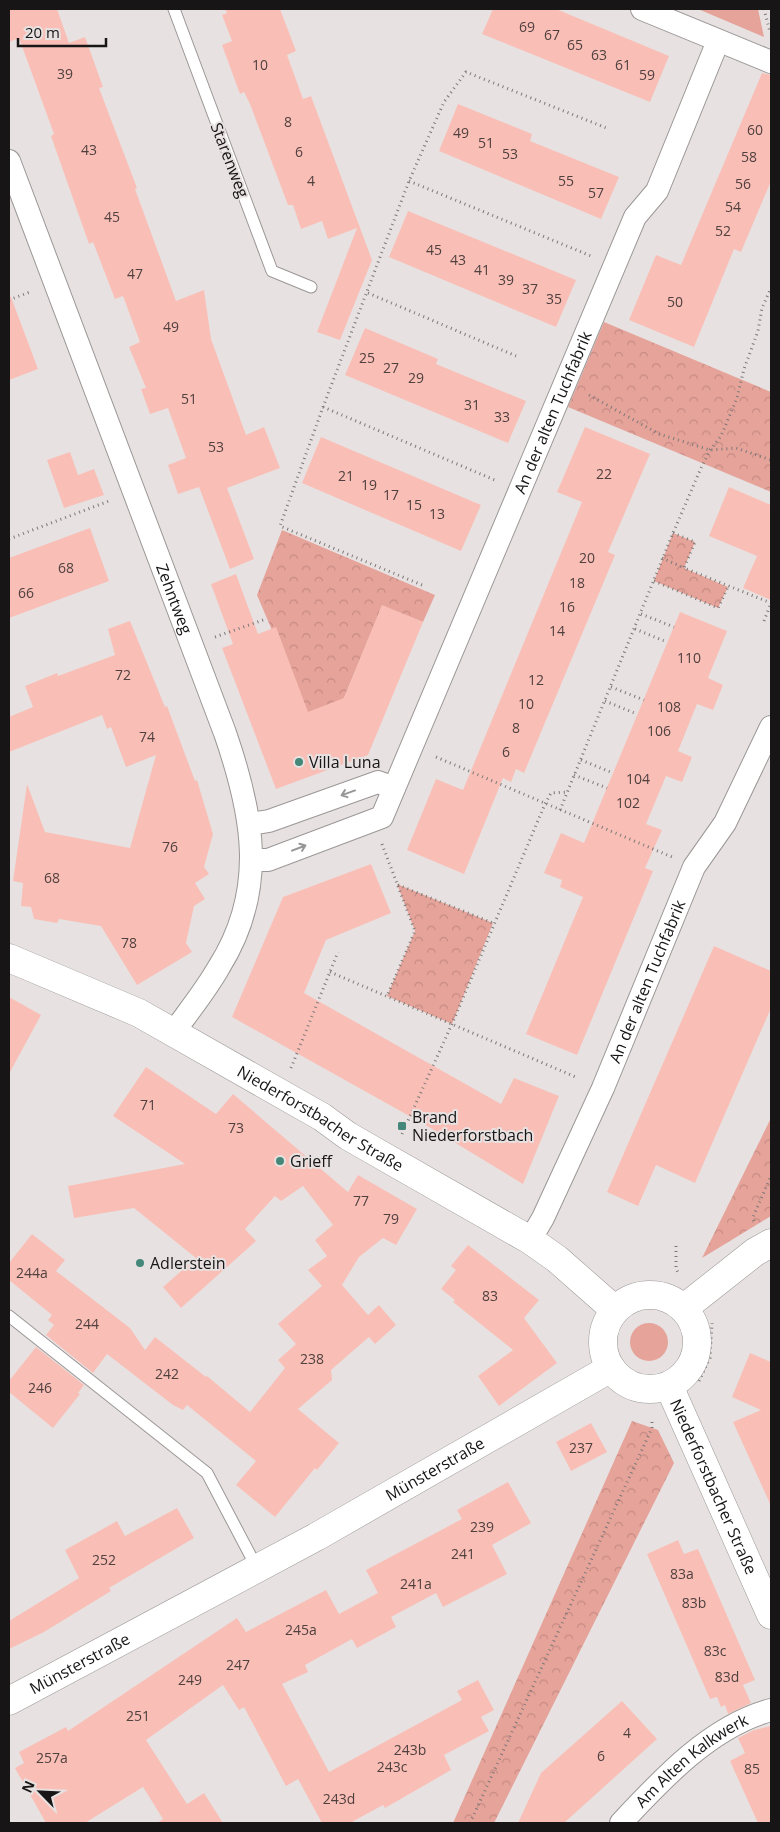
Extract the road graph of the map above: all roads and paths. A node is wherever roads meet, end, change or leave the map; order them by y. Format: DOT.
graph roads {
  1 [pos="174,9"];
  2 [pos="642,9"];
  3 [pos="764,9"];
  4 [pos="771,35"];
  5 [pos="718,41"];
  6 [pos="771,62"];
  7 [pos="609,129"];
  8 [pos="9,161"];
  9 [pos="409,180"];
  10 [pos="615,266"];
  11 [pos="311,287"];
  12 [pos="771,288"];
  13 [pos="368,293"];
  14 [pos="516,356"];
  15 [pos="565,385"];
  16 [pos="323,407"];
  17 [pos="710,450"];
  18 [pos="771,460"];
  19 [pos="521,490"];
  20 [pos="133,492"];
  21 [pos="672,533"];
  22 [pos="9,539"];
  23 [pos="662,558"];
  24 [pos="684,568"];
  25 [pos="654,580"];
  26 [pos="422,585"];
  27 [pos="728,587"];
  28 [pos="771,602"];
  29 [pos="641,614"];
  30 [pos="266,619"];
  31 [pos="764,621"];
  32 [pos="674,628"];
  33 [pos="635,629"];
  34 [pos="667,642"];
  35 [pos="191,645"];
  36 [pos="611,687"];
  37 [pos="644,700"];
  38 [pos="605,701"];
  39 [pos="637,714"];
  40 [pos="771,727"];
  41 [pos="412,747"];
  42 [pos="581,760"];
  43 [pos="613,773"];
  44 [pos="574,775"];
  45 [pos="394,788"];
  46 [pos="606,788"];
  47 [pos="567,792"];
  48 [pos="545,804"];
  49 [pos="560,810"];
  50 [pos="373,820"];
  51 [pos="250,824"];
  52 [pos="252,860"];
  53 [pos="694,867"];
  54 [pos="397,884"];
  55 [pos="493,923"];
  56 [pos="338,952"];
  57 [pos="9,958"];
  58 [pos="330,972"];
  59 [pos="386,996"];
  60 [pos="452,1024"];
  61 [pos="174,1033"];
  62 [pos="568,1073"];
  63 [pos="278,1092"];
  64 [pos="412,1115"];
  65 [pos="771,1176"];
  66 [pos="763,1234"];
  67 [pos="530,1240"];
  68 [pos="676,1246"];
  69 [pos="680,1277"];
  70 [pos="691,1303"];
  71 [pos="615,1310"];
  72 [pos="9,1316"];
  73 [pos="611,1368"];
  74 [pos="672,1393"];
  75 [pos="652,1420"];
  76 [pos="257,1568"];
  77 [pos="771,1615"];
  78 [pos="9,1701"];
  79 [pos="771,1710"];
  80 [pos="470,1823"];
  81 [pos="621,1823"];
  1 -- 11 [label="lane, Starenweg"];
  2 -- 5 [label="street"];
  3 -- 4 [label="path"];
  5 -- 6 [label="street"];
  5 -- 10 [label="street, An der alten Tuchfabrik"];
  7 -- 9 [label="path"];
  8 -- 20 [label="street, Zehntweg"];
  9 -- 10 [label="path"];
  9 -- 13 [label="path"];
  10 -- 15 [label="street, An der alten Tuchfabrik"];
  12 -- 17 [label="path"];
  13 -- 14 [label="path"];
  13 -- 16 [label="path"];
  15 -- 17 [label="path"];
  15 -- 19 [label="street, An der alten Tuchfabrik"];
  16 -- 19 [label="path"];
  16 -- 26 [label="path"];
  17 -- 18 [label="path"];
  17 -- 21 [label="path"];
  19 -- 41 [label="street, An der alten Tuchfabrik"];
  20 -- 22 [label="path"];
  20 -- 35 [label="street, Zehntweg"];
  21 -- 23 [label="path"];
  21 -- 24 [label="path"];
  23 -- 24 [label="path"];
  23 -- 25 [label="path"];
  24 -- 27 [label="path"];
  25 -- 27 [label="path"];
  25 -- 29 [label="path"];
  27 -- 28 [label="path"];
  28 -- 31 [label="path"];
  29 -- 32 [label="path"];
  29 -- 33 [label="path"];
  30 -- 35 [label="path"];
  33 -- 34 [label="path"];
  33 -- 36 [label="path"];
  35 -- 51 [label="street, Zehntweg"];
  36 -- 37 [label="path"];
  36 -- 38 [label="path"];
  38 -- 39 [label="path"];
  38 -- 42 [label="path"];
  40 -- 53 [label="street, An der alten Tuchfabrik"];
  41 -- 45 [label="street, An der alten Tuchfabrik"];
  41 -- 48 [label="path"];
  42 -- 43 [label="path"];
  42 -- 44 [label="path"];
  44 -- 46 [label="path"];
  44 -- 47 [label="path"];
  45 -- 50 [label="street, An der alten Tuchfabrik"];
  45 -- 51 [label="street, one-way"];
  47 -- 48 [label="path"];
  47 -- 49 [label="path"];
  48 -- 49 [label="path"];
  48 -- 55 [label="path"];
  49 -- 53 [label="path"];
  52 -- 50 [label="street, An der alten Tuchfabrik, one-way"];
  50 -- 54 [label="path"];
  51 -- 52 [label="street, Zehntweg"];
  52 -- 61 [label="street, Zehntweg"];
  53 -- 67 [label="street, An der alten Tuchfabrik"];
  54 -- 55 [label="path"];
  54 -- 59 [label="path"];
  55 -- 60 [label="path"];
  56 -- 58 [label="path"];
  57 -- 61 [label="street, Niederforstbacher Straße"];
  58 -- 59 [label="path"];
  58 -- 63 [label="path"];
  59 -- 60 [label="path"];
  60 -- 62 [label="path"];
  60 -- 64 [label="path"];
  61 -- 63 [label="street, Niederforstbacher Straße"];
  63 -- 67 [label="street, Niederforstbacher Straße"];
  65 -- 66 [label="path"];
  66 -- 70 [label="street"];
  67 -- 71 [label="street, Niederforstbacher Straße"];
  68 -- 69 [label="path"];
  70 -- 71 [label="street"];
  70 -- 74 [label="street"];
  70 -- 74 [label="path"];
  71 -- 73 [label="street"];
  72 -- 76 [label="lane"];
  73 -- 74 [label="street"];
  73 -- 76 [label="street, Münsterstraße"];
  74 -- 77 [label="street, Niederforstbacher Straße"];
  75 -- 80 [label="path"];
  76 -- 78 [label="street, Münsterstraße"];
  79 -- 81 [label="street, Am Alten Kalkwerk"];
}
